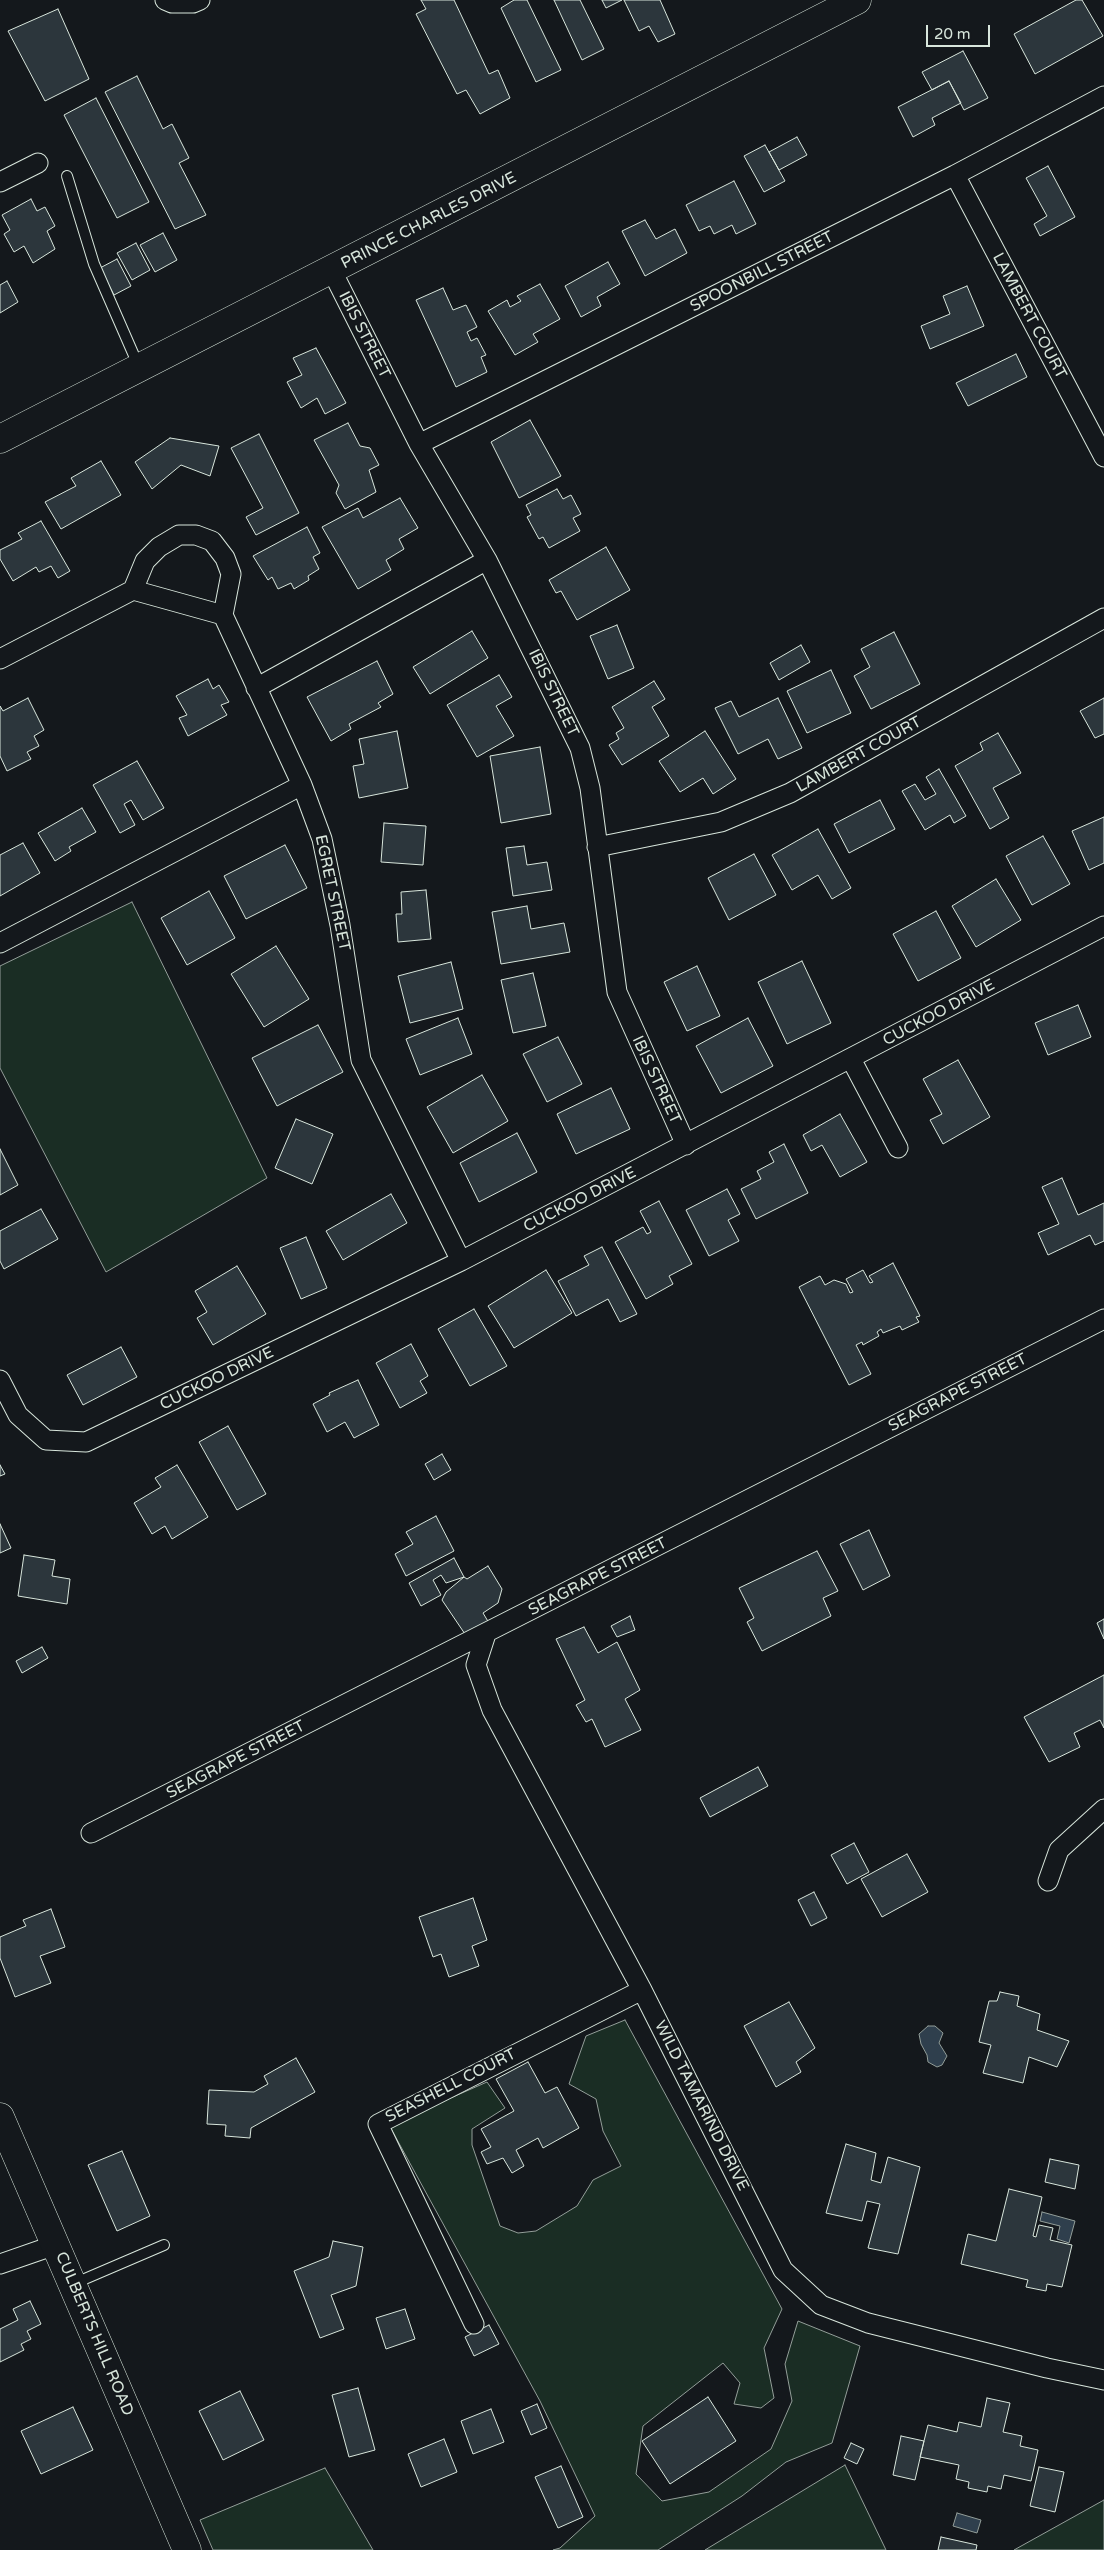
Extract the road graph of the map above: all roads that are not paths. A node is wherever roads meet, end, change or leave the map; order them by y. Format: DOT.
graph roads {
  1 [pos="164,0"];
  2 [pos="200,0"];
  3 [pos="857,0"];
  4 [pos="1104,96"];
  5 [pos="38,163"];
  6 [pos="955,175"];
  7 [pos="68,176"];
  8 [pos="0,182"];
  9 [pos="332,271"];
  10 [pos="139,368"];
  11 [pos="0,439"];
  12 [pos="419,444"];
  13 [pos="1104,457"];
  14 [pos="487,560"];
  15 [pos="133,590"];
  16 [pos="223,614"];
  17 [pos="1104,618"];
  18 [pos="0,659"];
  19 [pos="256,688"];
  20 [pos="302,785"];
  21 [pos="597,847"];
  22 [pos="1104,926"];
  23 [pos="0,943"];
  24 [pos="852,1059"];
  25 [pos="686,1146"];
  26 [pos="898,1148"];
  27 [pos="461,1261"];
  28 [pos="1104,1319"];
  29 [pos="0,1380"];
  30 [pos="486,1634"];
  31 [pos="1104,1809"];
  32 [pos="90,1833"];
  33 [pos="1048,1881"];
  34 [pos="642,1990"];
  35 [pos="0,2117"];
  36 [pos="55,2245"];
  37 [pos="164,2245"];
  38 [pos="0,2264"];
  39 [pos="72,2284"];
  40 [pos="474,2324"];
  41 [pos="1104,2380"];
  42 [pos="187,2550"];
  1 -- 2 [label="street"];
  3 -- 9 [label="main road, PRINCE CHARLES DRIVE"];
  4 -- 6 [label="street, SPOONBILL STREET"];
  5 -- 8 [label="street"];
  6 -- 12 [label="street, SPOONBILL STREET"];
  6 -- 13 [label="street, LAMBERT COURT"];
  7 -- 10 [label="lane"];
  9 -- 10 [label="main road, PRINCE CHARLES DRIVE"];
  9 -- 12 [label="street, IBIS STREET"];
  10 -- 11 [label="main road, PRINCE CHARLES DRIVE"];
  12 -- 14 [label="street, IBIS STREET"];
  14 -- 19 [label="street"];
  14 -- 21 [label="street, IBIS STREET"];
  15 -- 16 [label="street"];
  15 -- 16 [label="street"];
  15 -- 18 [label="street"];
  16 -- 19 [label="street, EGRET STREET"];
  17 -- 21 [label="street, LAMBERT COURT"];
  19 -- 20 [label="street, EGRET STREET"];
  20 -- 23 [label="street"];
  20 -- 27 [label="street, EGRET STREET"];
  21 -- 25 [label="street, IBIS STREET"];
  22 -- 24 [label="street, CUCKOO DRIVE"];
  24 -- 25 [label="street, CUCKOO DRIVE"];
  24 -- 26 [label="street"];
  25 -- 27 [label="street, CUCKOO DRIVE"];
  27 -- 29 [label="street, CUCKOO DRIVE"];
  28 -- 30 [label="street, SEAGRAPE STREET"];
  30 -- 32 [label="street, SEAGRAPE STREET"];
  30 -- 34 [label="street, WILD TAMARIND DRIVE"];
  31 -- 33 [label="street"];
  34 -- 40 [label="street, SEASHELL COURT"];
  34 -- 41 [label="street, WILD TAMARIND DRIVE"];
  35 -- 36 [label="main road, CULBERTS HILL ROAD"];
  36 -- 38 [label="street"];
  36 -- 39 [label="main road, CULBERTS HILL ROAD"];
  37 -- 39 [label="lane"];
  39 -- 42 [label="main road, CULBERTS HILL ROAD"];
}
